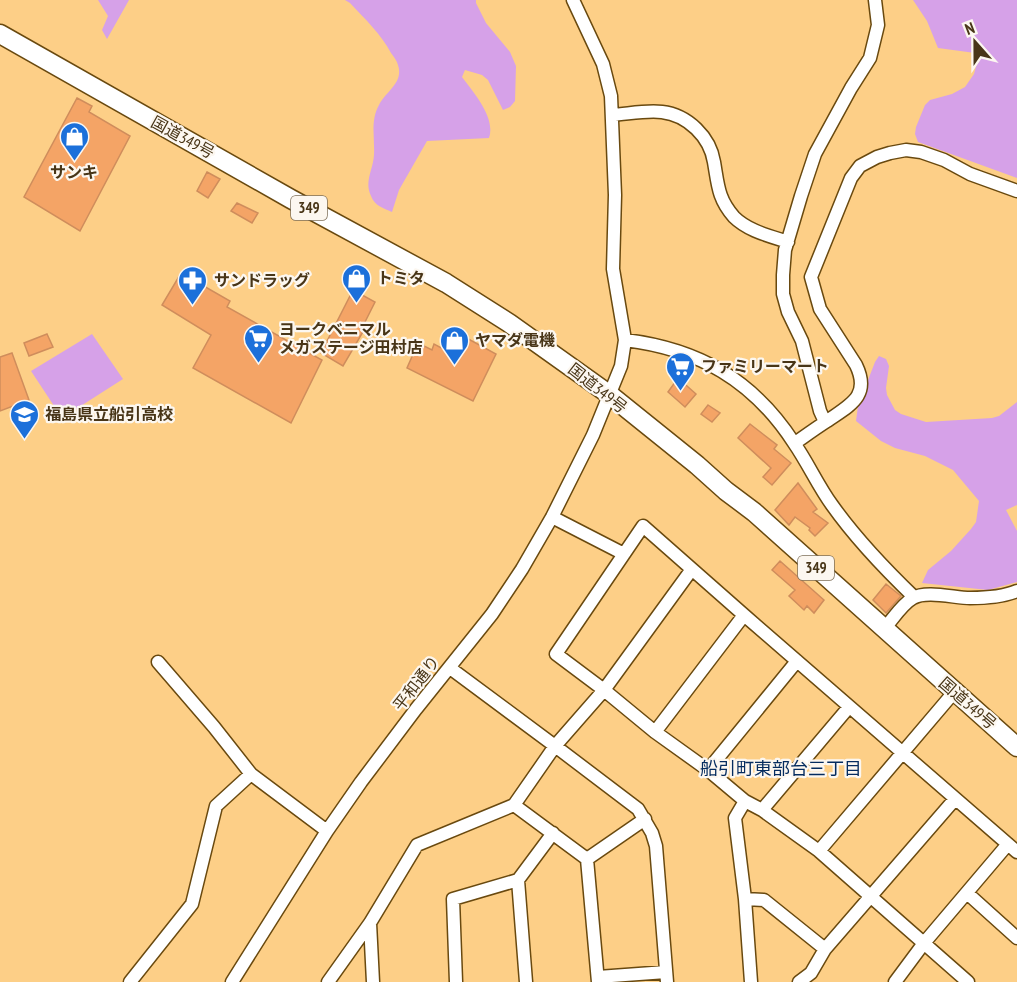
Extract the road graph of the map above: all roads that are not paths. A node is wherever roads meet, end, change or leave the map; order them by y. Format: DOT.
graph roads {
  1 [pos="573,0"];
  2 [pos="875,0"];
  3 [pos="0,34"];
  4 [pos="612,115"];
  5 [pos="1017,191"];
  6 [pos="788,242"];
  7 [pos="625,340"];
  8 [pos="610,395"];
  9 [pos="825,422"];
  10 [pos="795,443"];
  11 [pos="552,517"];
  12 [pos="624,554"];
  13 [pos="692,569"];
  14 [pos="1017,591"];
  15 [pos="914,597"];
  16 [pos="744,615"];
  17 [pos="884,629"];
  18 [pos="797,661"];
  19 [pos="158,662"];
  20 [pos="450,668"];
  21 [pos="604,690"];
  22 [pos="955,691"];
  23 [pos="849,707"];
  24 [pos="655,732"];
  25 [pos="555,746"];
  26 [pos="1017,747"];
  27 [pos="903,753"];
  28 [pos="708,770"];
  29 [pos="251,774"];
  30 [pos="955,799"];
  31 [pos="745,801"];
  32 [pos="514,805"];
  33 [pos="762,810"];
  34 [pos="645,819"];
  35 [pos="327,831"];
  36 [pos="553,833"];
  37 [pos="1012,848"];
  38 [pos="819,851"];
  39 [pos="587,859"];
  40 [pos="518,880"];
  41 [pos="967,893"];
  42 [pos="870,897"];
  43 [pos="745,899"];
  44 [pos="370,923"];
  45 [pos="1017,938"];
  46 [pos="924,943"];
  47 [pos="825,949"];
  48 [pos="667,977"];
  49 [pos="598,979"];
  50 [pos="236,981"];
  51 [pos="130,982"];
  52 [pos="328,982"];
  53 [pos="373,982"];
  54 [pos="456,982"];
  55 [pos="526,982"];
  56 [pos="751,982"];
  57 [pos="799,982"];
  58 [pos="895,982"];
  59 [pos="968,982"];
  1 -- 4 [label="street, 平和通り"];
  2 -- 6 [label="street"];
  3 -- 8 [label="highway, 国道349号 / 349"];
  4 -- 6 [label="street"];
  4 -- 7 [label="street, 平和通り"];
  5 -- 9 [label="street"];
  6 -- 9 [label="street"];
  7 -- 8 [label="street, 平和通り"];
  7 -- 10 [label="street"];
  8 -- 11 [label="street, 平和通り"];
  8 -- 17 [label="highway, 国道349号 / 349"];
  9 -- 10 [label="street"];
  10 -- 15 [label="street"];
  11 -- 12 [label="street"];
  11 -- 20 [label="street, 平和通り"];
  12 -- 13 [label="street"];
  12 -- 21 [label="street"];
  13 -- 16 [label="street"];
  13 -- 21 [label="street"];
  14 -- 15 [label="street"];
  15 -- 17 [label="street"];
  16 -- 18 [label="street"];
  16 -- 24 [label="street"];
  17 -- 22 [label="highway, 国道349号 / 349"];
  18 -- 23 [label="street"];
  18 -- 28 [label="street"];
  19 -- 29 [label="street"];
  20 -- 25 [label="street"];
  20 -- 35 [label="street, 平和通り"];
  21 -- 24 [label="street"];
  21 -- 25 [label="street"];
  22 -- 26 [label="highway, 国道349号 / 349"];
  22 -- 27 [label="street"];
  23 -- 27 [label="street"];
  23 -- 33 [label="street"];
  24 -- 28 [label="street"];
  25 -- 32 [label="street"];
  25 -- 34 [label="street"];
  27 -- 30 [label="street"];
  27 -- 38 [label="street"];
  28 -- 31 [label="street"];
  29 -- 35 [label="street"];
  29 -- 51 [label="street"];
  30 -- 37 [label="street"];
  30 -- 42 [label="street"];
  31 -- 33 [label="street"];
  31 -- 43 [label="street"];
  32 -- 36 [label="street"];
  32 -- 44 [label="street"];
  33 -- 38 [label="street"];
  34 -- 39 [label="street"];
  34 -- 48 [label="street"];
  35 -- 50 [label="street, 平和通り"];
  36 -- 39 [label="street"];
  36 -- 40 [label="street"];
  37 -- 41 [label="street"];
  38 -- 42 [label="street"];
  39 -- 49 [label="street"];
  40 -- 54 [label="street"];
  40 -- 55 [label="street"];
  41 -- 45 [label="street"];
  41 -- 46 [label="street"];
  42 -- 46 [label="street"];
  42 -- 47 [label="street"];
  43 -- 47 [label="street"];
  43 -- 56 [label="street"];
  44 -- 52 [label="street"];
  44 -- 53 [label="street"];
  46 -- 58 [label="street"];
  46 -- 59 [label="street"];
  47 -- 57 [label="street"];
  48 -- 49 [label="street"];
}
